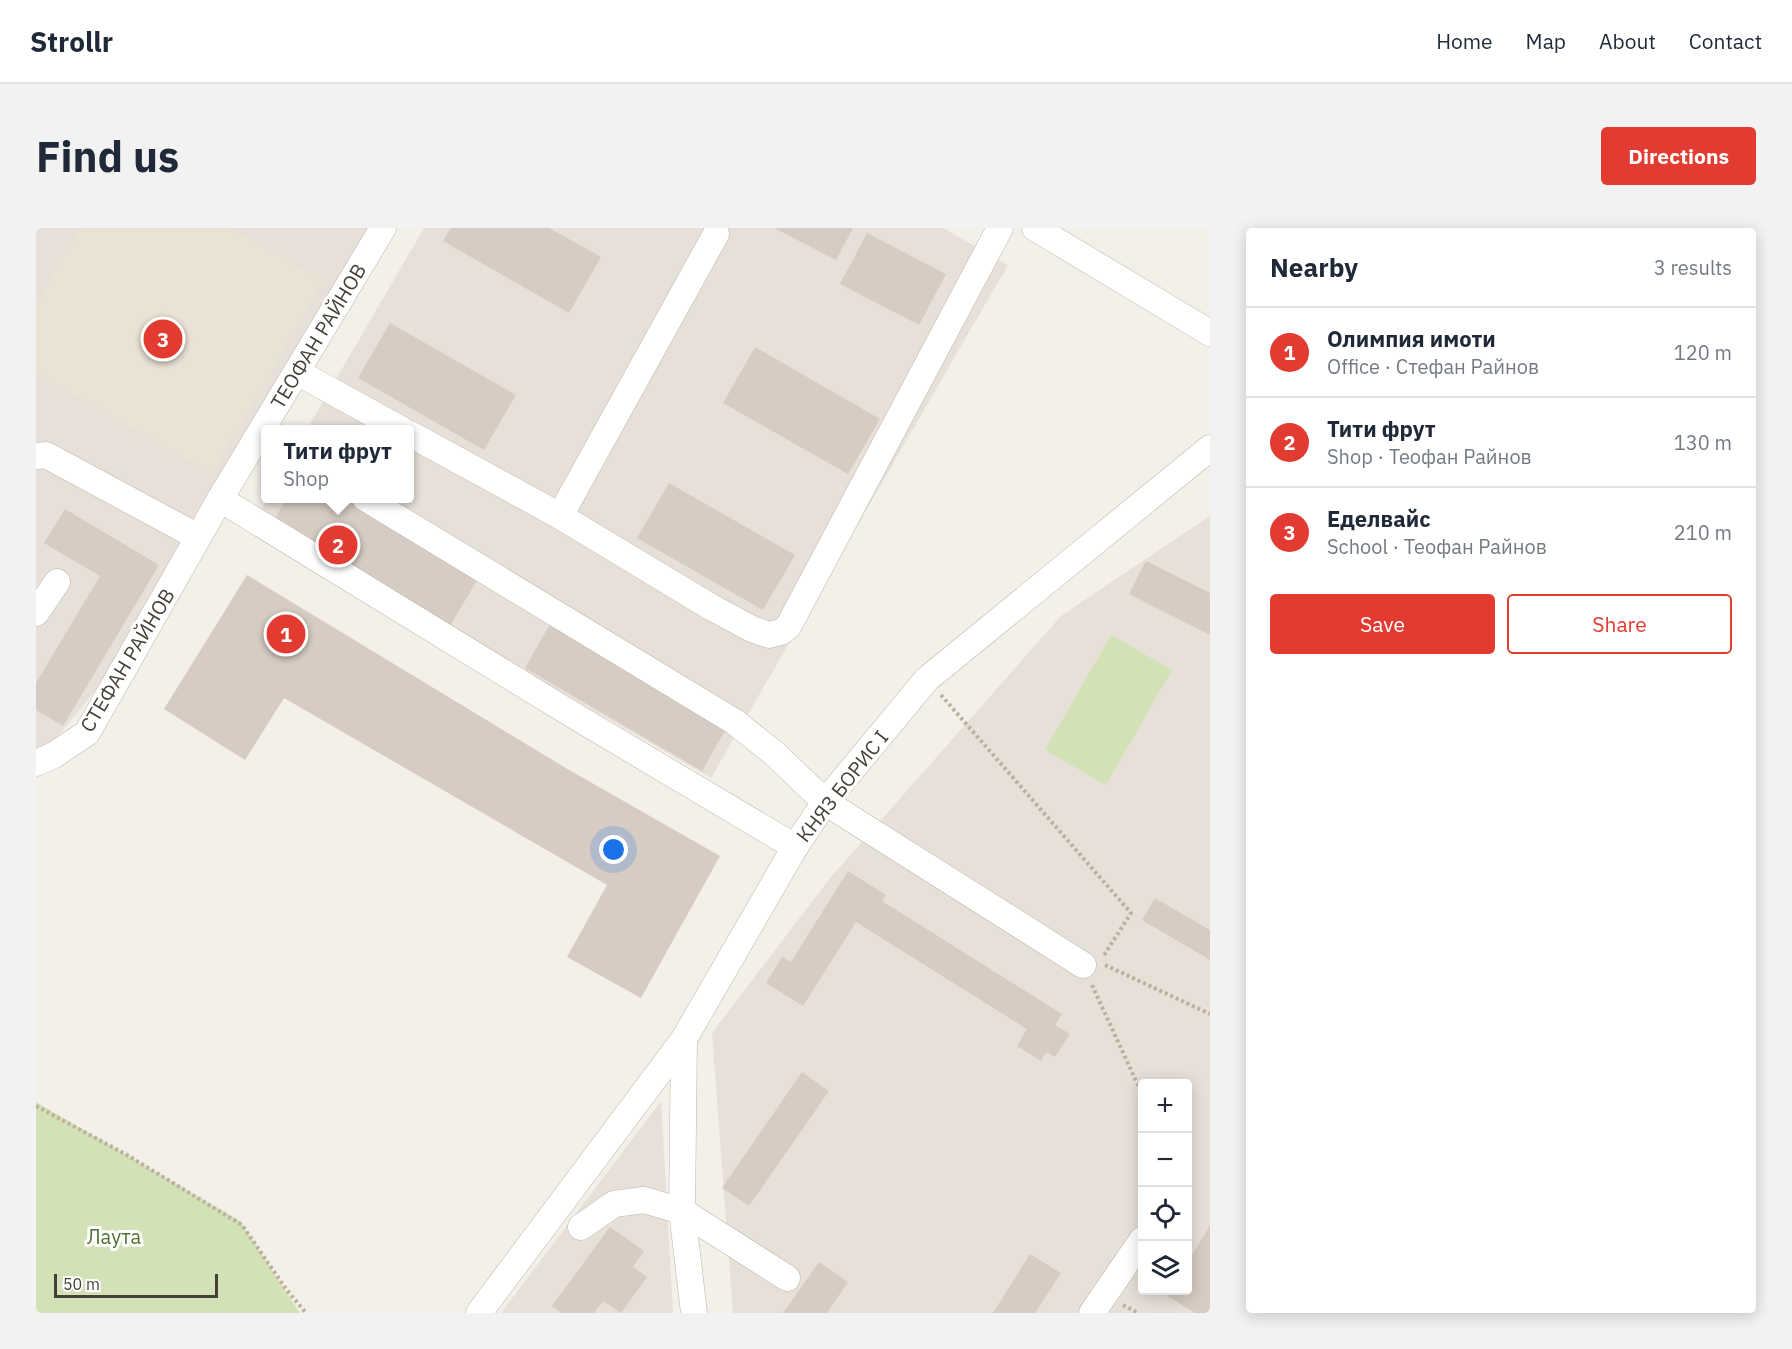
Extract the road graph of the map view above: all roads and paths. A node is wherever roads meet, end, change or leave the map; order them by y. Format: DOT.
graph roads {
  1 [pos="384,228"];
  2 [pos="1000,228"];
  3 [pos="1035,228"];
  4 [pos="716,234"];
  5 [pos="1210,333"];
  6 [pos="297,372"];
  7 [pos="269,425"];
  8 [pos="395,425"];
  9 [pos="414,436"];
  10 [pos="261,440"];
  11 [pos="1210,447"];
  12 [pos="36,456"];
  13 [pos="220,499"];
  14 [pos="372,503"];
  15 [pos="560,516"];
  16 [pos="198,537"];
  17 [pos="57,582"];
  18 [pos="36,614"];
  19 [pos="927,679"];
  20 [pos="36,763"];
  21 [pos="825,802"];
  22 [pos="795,847"];
  23 [pos="1083,965"];
  24 [pos="1210,1014"];
  25 [pos="684,1039"];
  26 [pos="1138,1083"];
  27 [pos="36,1106"];
  28 [pos="682,1211"];
  29 [pos="581,1227"];
  30 [pos="1142,1241"];
  31 [pos="787,1278"];
  32 [pos="306,1313"];
  33 [pos="479,1313"];
  34 [pos="694,1313"];
  35 [pos="1092,1313"];
  1 -- 6 [label="street, ТЕОФАН РАЙНОВ"];
  2 -- 15 [label="street"];
  3 -- 5 [label="street"];
  4 -- 15 [label="street"];
  6 -- 7 [label="street, ТЕОФАН РАЙНОВ"];
  6 -- 8 [label="street"];
  9 -- 15 [label="street"];
  10 -- 13 [label="street, ТЕОФАН РАЙНОВ"];
  11 -- 19 [label="street, КНЯЗ БОРИС I"];
  12 -- 16 [label="street"];
  13 -- 16 [label="street, ТЕОФАН РАЙНОВ"];
  13 -- 22 [label="street"];
  14 -- 21 [label="street"];
  16 -- 20 [label="street, СТЕФАН РАЙНОВ"];
  17 -- 18 [label="street"];
  19 -- 21 [label="street, КНЯЗ БОРИС I"];
  19 -- 24 [label="path"];
  21 -- 22 [label="street, КНЯЗ БОРИС I"];
  21 -- 23 [label="street"];
  22 -- 25 [label="street, КНЯЗ БОРИС I"];
  23 -- 26 [label="path"];
  25 -- 28 [label="street, КНЯЗ БОРИС I"];
  25 -- 33 [label="street"];
  27 -- 32 [label="path"];
  28 -- 29 [label="street"];
  28 -- 31 [label="street"];
  28 -- 34 [label="street, КНЯЗ БОРИС I"];
  30 -- 35 [label="street"];
}
